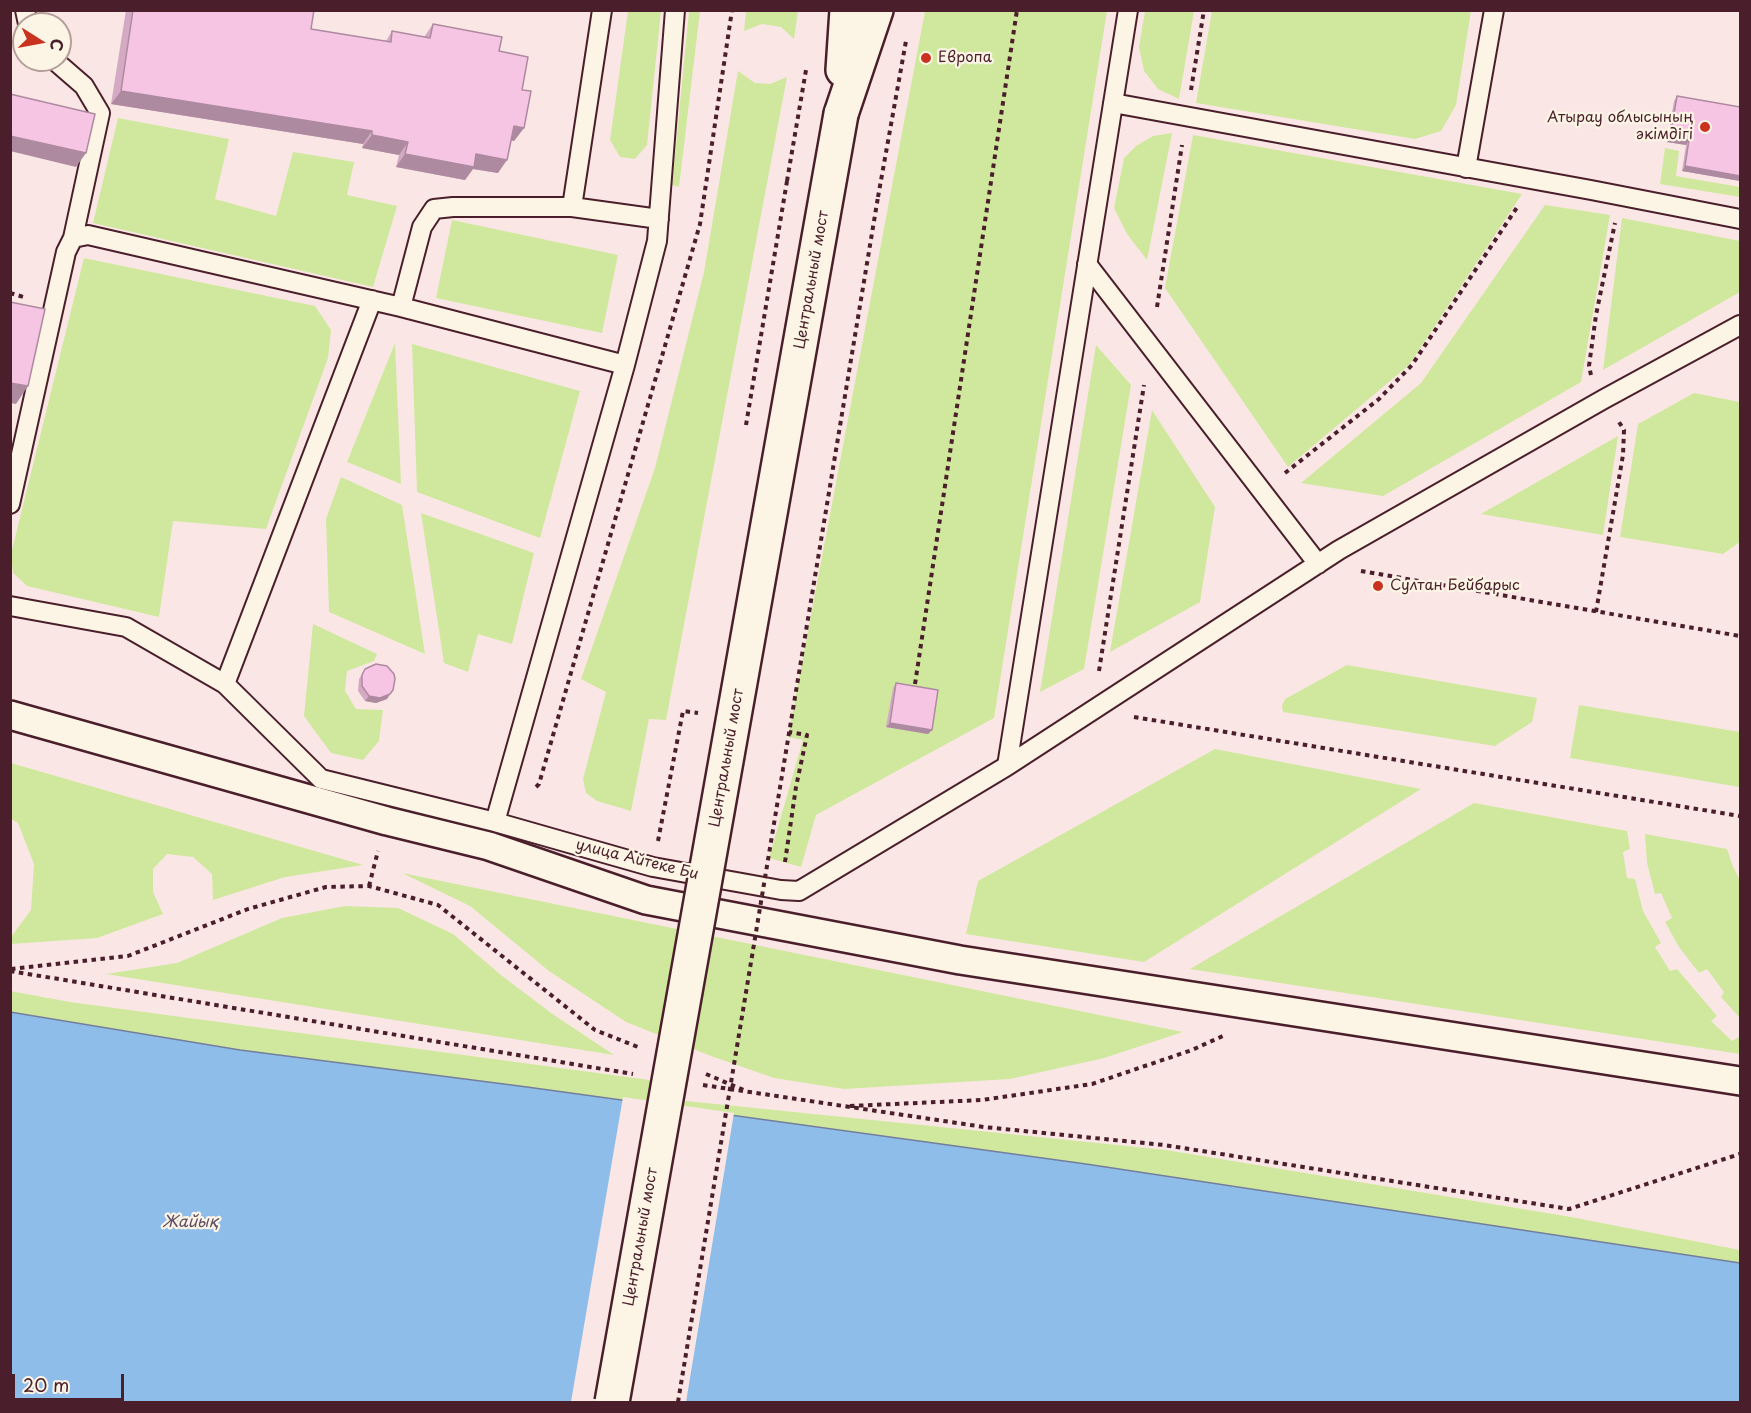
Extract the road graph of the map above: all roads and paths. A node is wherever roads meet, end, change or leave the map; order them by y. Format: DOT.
graph roads {
  1 [pos="602,10"];
  2 [pos="675,10"];
  3 [pos="732,10"];
  4 [pos="847,10"];
  5 [pos="876,10"];
  6 [pos="1017,10"];
  7 [pos="1128,10"];
  8 [pos="1494,10"];
  9 [pos="908,34"];
  10 [pos="806,67"];
  11 [pos="68,72"];
  12 [pos="1113,103"];
  13 [pos="841,114"];
  14 [pos="1466,168"];
  15 [pos="1535,180"];
  16 [pos="787,181"];
  17 [pos="572,207"];
  18 [pos="659,219"];
  19 [pos="1740,219"];
  20 [pos="700,224"];
  21 [pos="73,238"];
  22 [pos="1087,264"];
  23 [pos="372,300"];
  24 [pos="401,308"];
  25 [pos="1740,325"];
  26 [pos="625,365"];
  27 [pos="1262,490"];
  28 [pos="10,504"];
  29 [pos="1318,564"];
  30 [pos="10,606"];
  31 [pos="1740,636"];
  32 [pos="225,684"];
  33 [pos="915,684"];
  34 [pos="698,713"];
  35 [pos="10,715"];
  36 [pos="789,732"];
  37 [pos="1007,766"];
  38 [pos="495,822"];
  39 [pos="652,867"];
  40 [pos="781,890"];
  41 [pos="10,970"];
  42 [pos="1231,1032"];
  43 [pos="648,1051"];
  44 [pos="700,1072"];
  45 [pos="635,1074"];
  46 [pos="1740,1081"];
  47 [pos="694,1084"];
  48 [pos="753,1093"];
  49 [pos="838,1106"];
  50 [pos="1740,1154"];
  51 [pos="612,1402"];
  52 [pos="678,1402"];
  1 -- 17 [label="lane"];
  2 -- 18 [label="lane"];
  3 -- 20 [label="path"];
  4 -- 13 [label="main road"];
  5 -- 13 [label="main road"];
  6 -- 33 [label="path"];
  7 -- 12 [label="lane"];
  8 -- 14 [label="lane"];
  9 -- 36 [label="path, bridge"];
  10 -- 16 [label="path"];
  11 -- 21 [label="lane"];
  12 -- 14 [label="lane"];
  12 -- 22 [label="lane"];
  13 -- 51 [label="main road, Центральный мост, bridge"];
  14 -- 15 [label="lane"];
  15 -- 19 [label="lane"];
  15 -- 27 [label="path"];
  17 -- 18 [label="lane"];
  17 -- 24 [label="lane"];
  18 -- 26 [label="lane"];
  21 -- 23 [label="lane"];
  21 -- 28 [label="lane"];
  22 -- 27 [label="lane"];
  22 -- 37 [label="lane"];
  23 -- 24 [label="lane"];
  23 -- 32 [label="lane"];
  24 -- 26 [label="lane"];
  25 -- 29 [label="lane"];
  26 -- 38 [label="lane"];
  27 -- 29 [label="lane"];
  29 -- 31 [label="path"];
  29 -- 37 [label="lane"];
  30 -- 32 [label="lane, улица Айтеке Би"];
  32 -- 38 [label="lane, улица Айтеке Би"];
  34 -- 39 [label="path"];
  35 -- 46 [label="street"];
  36 -- 40 [label="path"];
  36 -- 52 [label="path, bridge"];
  37 -- 40 [label="lane"];
  38 -- 39 [label="lane, улица Айтеке Би"];
  39 -- 40 [label="lane, улица Айтеке Би"];
  41 -- 43 [label="path"];
  41 -- 45 [label="path"];
  42 -- 49 [label="path"];
  44 -- 48 [label="path"];
  47 -- 48 [label="path"];
  48 -- 49 [label="path"];
  49 -- 50 [label="path"];
}
